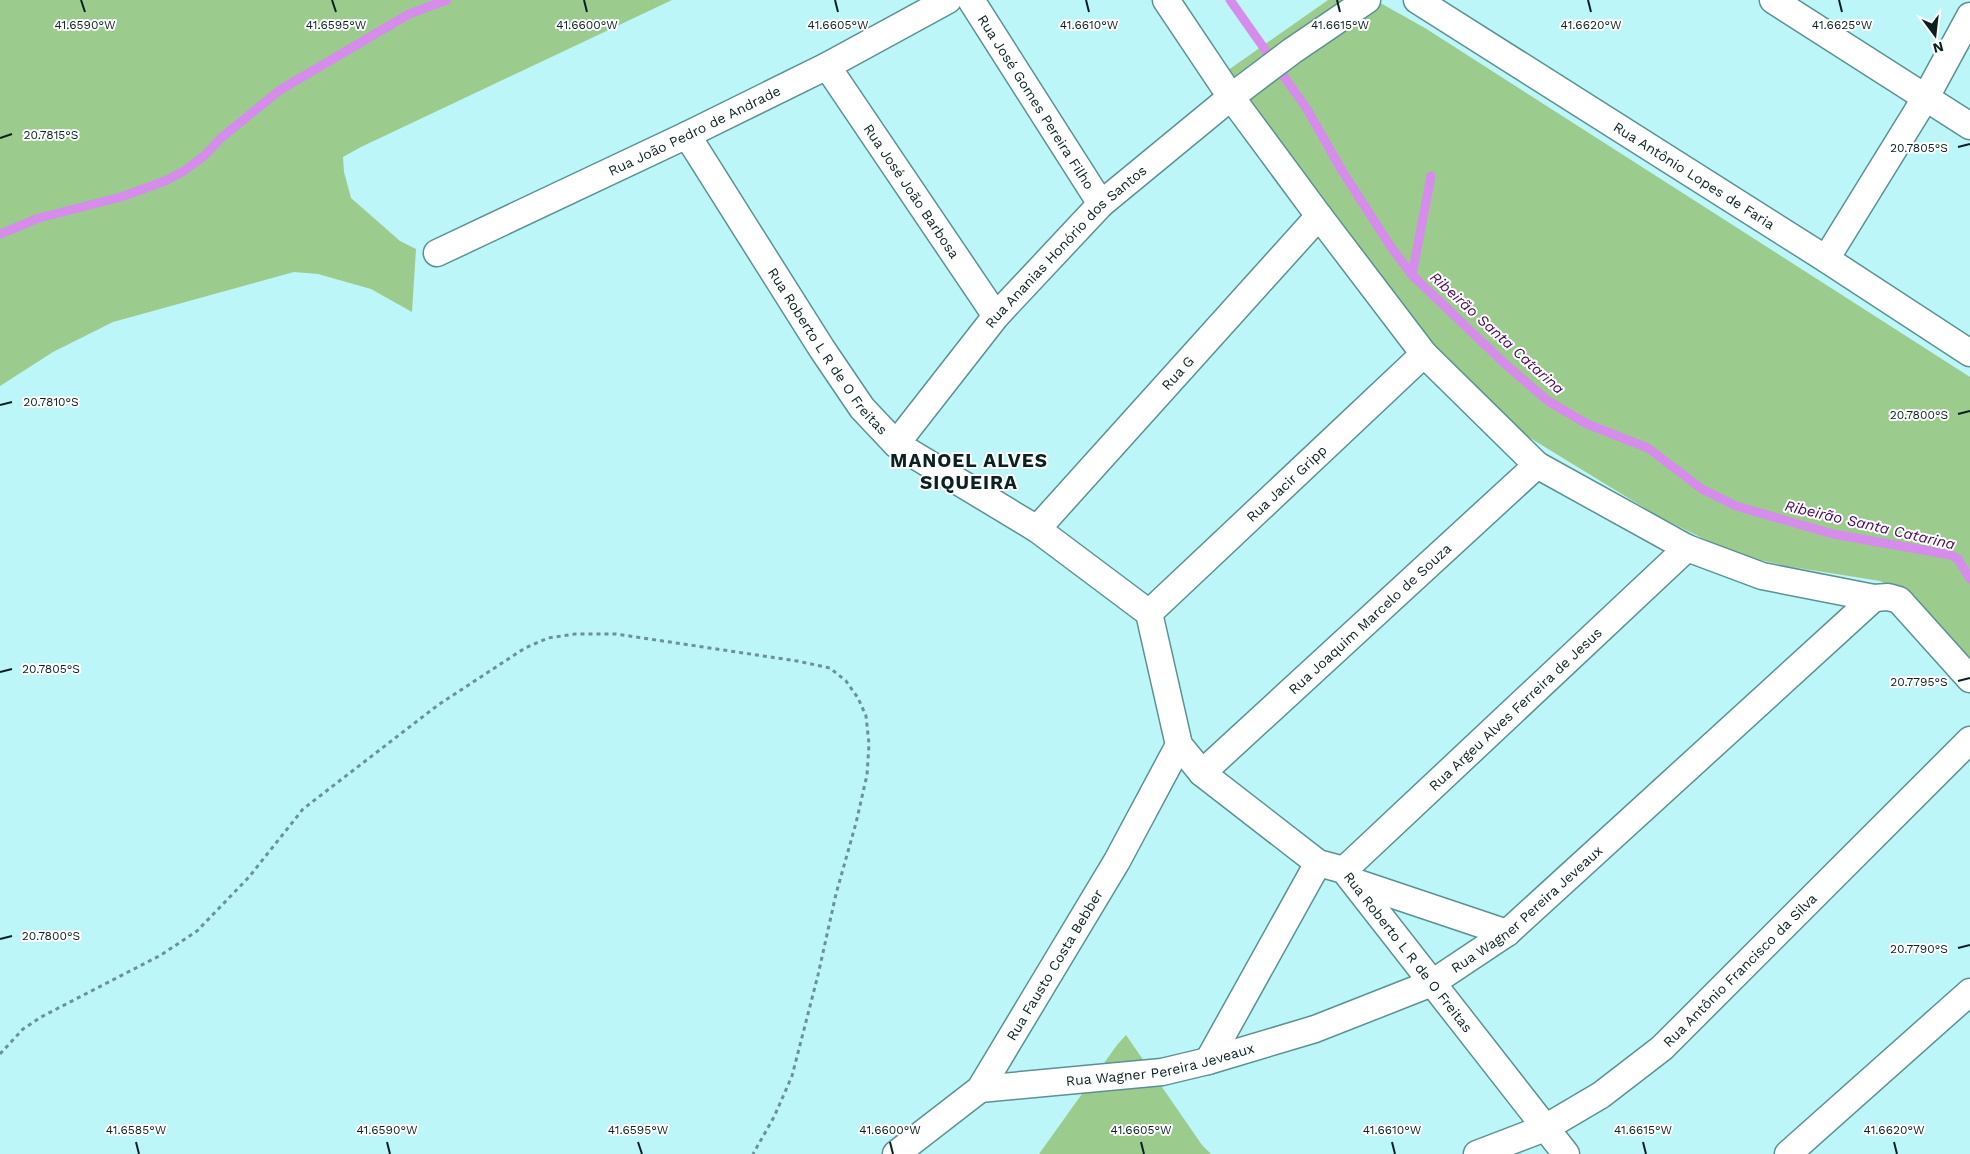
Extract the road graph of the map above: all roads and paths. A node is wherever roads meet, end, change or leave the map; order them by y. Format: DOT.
graph roads {
  1 [pos="948,0"];
  2 [pos="971,0"];
  3 [pos="1166,0"];
  4 [pos="1367,0"];
  5 [pos="1417,0"];
  6 [pos="1773,0"];
  7 [pos="1970,16"];
  8 [pos="827,66"];
  9 [pos="1231,97"];
  10 [pos="1926,97"];
  11 [pos="1970,126"];
  12 [pos="687,135"];
  13 [pos="1101,204"];
  14 [pos="1319,216"];
  15 [pos="437,254"];
  16 [pos="1826,259"];
  17 [pos="996,316"];
  18 [pos="1970,353"];
  19 [pos="1424,354"];
  20 [pos="896,444"];
  21 [pos="1537,465"];
  22 [pos="1037,529"];
  23 [pos="1687,548"];
  24 [pos="1874,598"];
  25 [pos="1149,613"];
  26 [pos="1970,679"];
  27 [pos="1970,740"];
  28 [pos="1179,745"];
  29 [pos="1202,773"];
  30 [pos="1318,863"];
  31 [pos="1350,876"];
  32 [pos="1507,933"];
  33 [pos="1432,984"];
  34 [pos="1970,992"];
  35 [pos="0,1054"];
  36 [pos="1208,1061"];
  37 [pos="980,1089"];
  38 [pos="1545,1128"];
  39 [pos="753,1154"];
  40 [pos="896,1154"];
  41 [pos="1477,1154"];
  42 [pos="1566,1154"];
  43 [pos="1788,1154"];
  1 -- 8 [label="street, Rua João Pedro de Andrade"];
  2 -- 13 [label="street, Rua José Gomes Pereira Filho"];
  3 -- 9 [label="street"];
  4 -- 9 [label="street, Rua Ananias Honório dos Santos"];
  5 -- 16 [label="street, Rua Antônio Lopes de Faria"];
  6 -- 10 [label="street"];
  7 -- 10 [label="street"];
  8 -- 12 [label="street, Rua João Pedro de Andrade"];
  8 -- 17 [label="street, Rua José João Barbosa"];
  9 -- 13 [label="street, Rua Ananias Honório dos Santos"];
  9 -- 14 [label="street"];
  10 -- 11 [label="street"];
  10 -- 16 [label="street"];
  12 -- 15 [label="street, Rua João Pedro de Andrade"];
  12 -- 20 [label="street, Rua Roberto L R de O Freitas"];
  13 -- 17 [label="street, Rua Ananias Honório dos Santos"];
  14 -- 19 [label="street"];
  14 -- 22 [label="street, Rua G"];
  16 -- 18 [label="street, Rua Antônio Lopes de Faria"];
  17 -- 20 [label="street, Rua Ananias Honório dos Santos"];
  19 -- 21 [label="street"];
  19 -- 25 [label="street, Rua Jacir Gripp"];
  20 -- 22 [label="street, Rua Roberto L R de O Freitas"];
  21 -- 23 [label="street"];
  21 -- 29 [label="street, Rua Joaquim Marcelo de Souza"];
  22 -- 25 [label="street, Rua Roberto L R de O Freitas"];
  23 -- 24 [label="street"];
  23 -- 31 [label="street, Rua Argeu Alves Ferreira de Jesus"];
  24 -- 26 [label="street"];
  24 -- 32 [label="street, Rua Wagner Pereira Jeveaux"];
  25 -- 28 [label="street, Rua Roberto L R de O Freitas"];
  27 -- 38 [label="street, Rua Antônio Francisco da Silva"];
  28 -- 29 [label="street, Rua Roberto L R de O Freitas"];
  28 -- 37 [label="street, Rua Fausto Costa Bebber"];
  29 -- 30 [label="street, Rua Roberto L R de O Freitas"];
  30 -- 31 [label="street, Rua Roberto L R de O Freitas"];
  30 -- 36 [label="street"];
  31 -- 32 [label="street"];
  31 -- 33 [label="street, Rua Roberto L R de O Freitas"];
  32 -- 33 [label="street, Rua Wagner Pereira Jeveaux"];
  33 -- 36 [label="street, Rua Wagner Pereira Jeveaux"];
  33 -- 38 [label="street, Rua Roberto L R de O Freitas"];
  34 -- 43 [label="street"];
  35 -- 39 [label="path"];
  36 -- 37 [label="street, Rua Wagner Pereira Jeveaux"];
  37 -- 40 [label="street, Rua Fausto Costa Bebber"];
  38 -- 41 [label="street, Rua Antônio Francisco da Silva"];
  38 -- 42 [label="street, Rua Roberto L R de O Freitas"];
}
